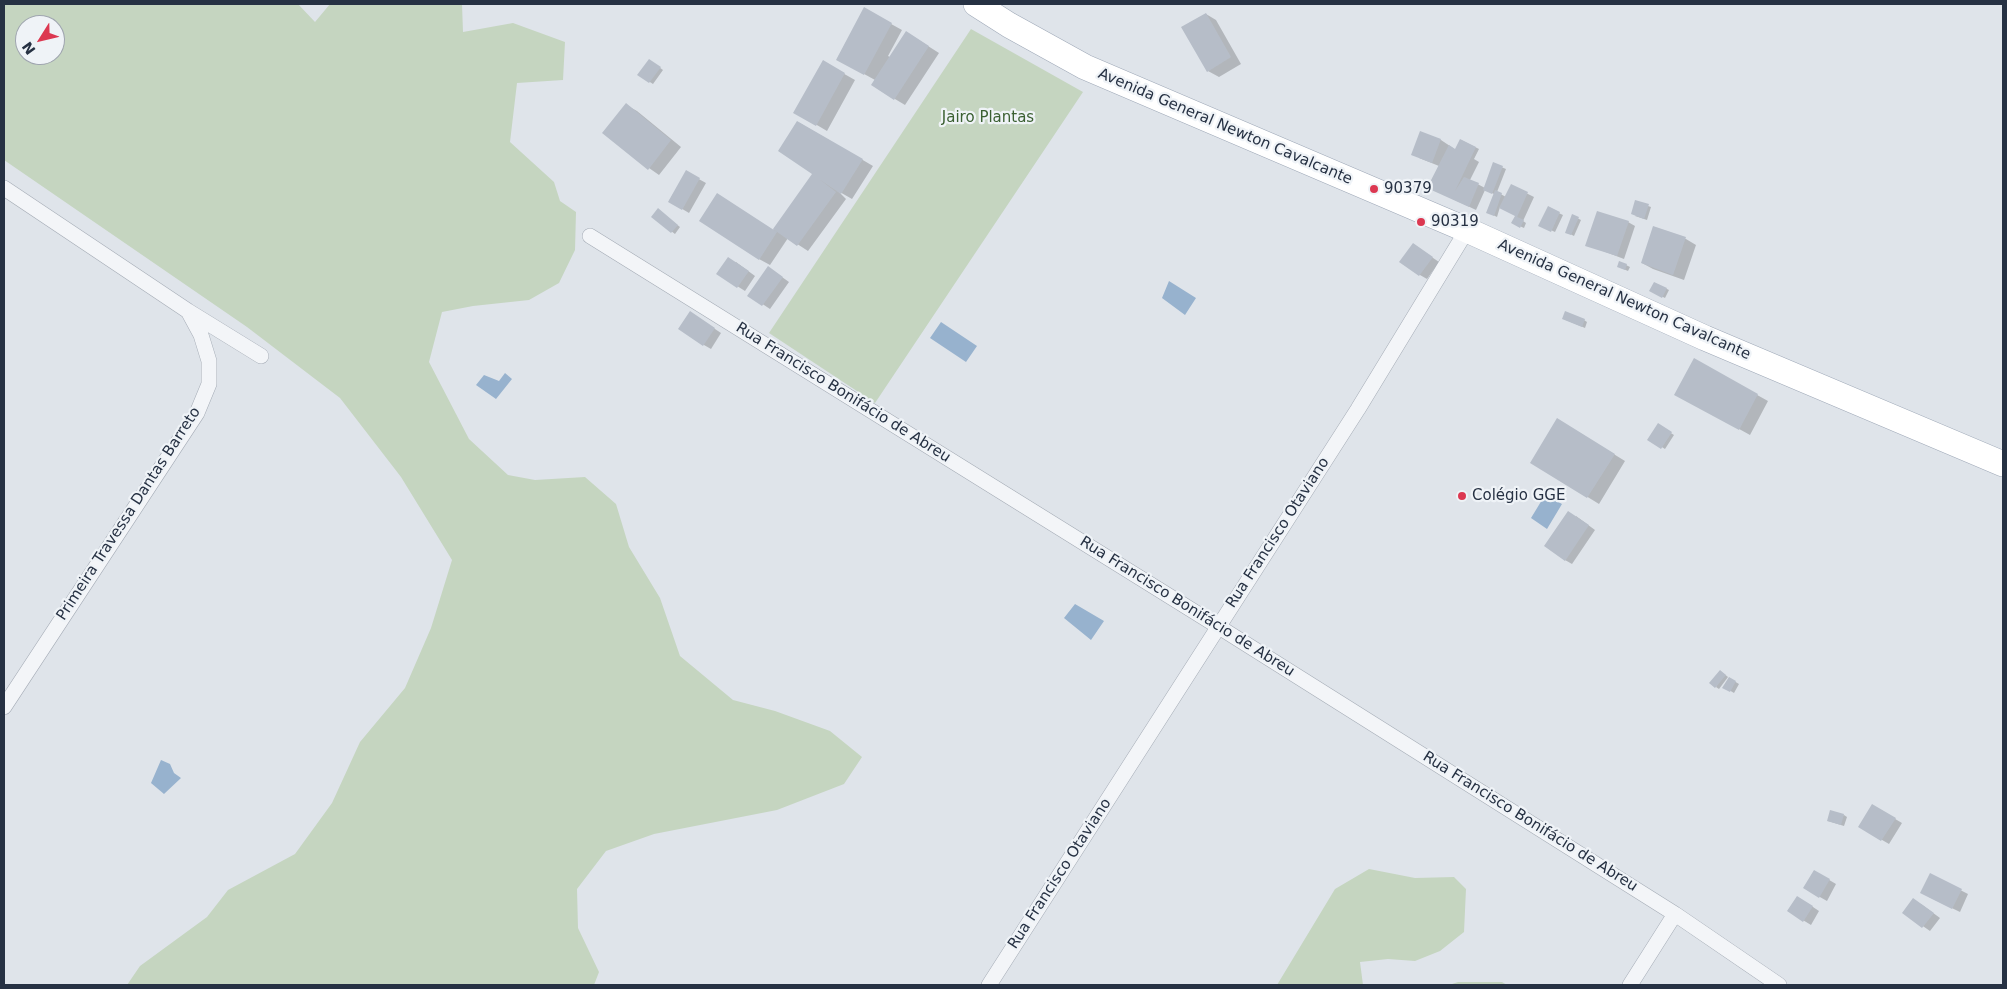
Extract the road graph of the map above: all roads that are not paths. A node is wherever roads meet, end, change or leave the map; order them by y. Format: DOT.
graph roads {
  1 [pos="976,4"];
  2 [pos="4,188"];
  3 [pos="1467,230"];
  4 [pos="590,236"];
  5 [pos="188,311"];
  6 [pos="260,356"];
  7 [pos="2003,464"];
  8 [pos="1218,626"];
  9 [pos="4,707"];
  10 [pos="1675,914"];
  11 [pos="989,985"];
  12 [pos="1630,985"];
  13 [pos="1779,985"];
  1 -- 3 [label="main road, Avenida General Newton Cavalcante"];
  2 -- 5 [label="street, Primeira Travessa Dantas Barreto"];
  3 -- 7 [label="main road, Avenida General Newton Cavalcante"];
  3 -- 8 [label="street, Rua Francisco Otaviano"];
  4 -- 8 [label="street, Rua Francisco Bonifácio de Abreu"];
  5 -- 6 [label="street, Primeira Travessa Dantas Barreto"];
  5 -- 9 [label="street, Primeira Travessa Dantas Barreto"];
  8 -- 10 [label="street, Rua Francisco Bonifácio de Abreu"];
  8 -- 11 [label="street, Rua Francisco Otaviano"];
  10 -- 12 [label="street"];
  10 -- 13 [label="street, Rua Francisco Bonifácio de Abreu"];
}
